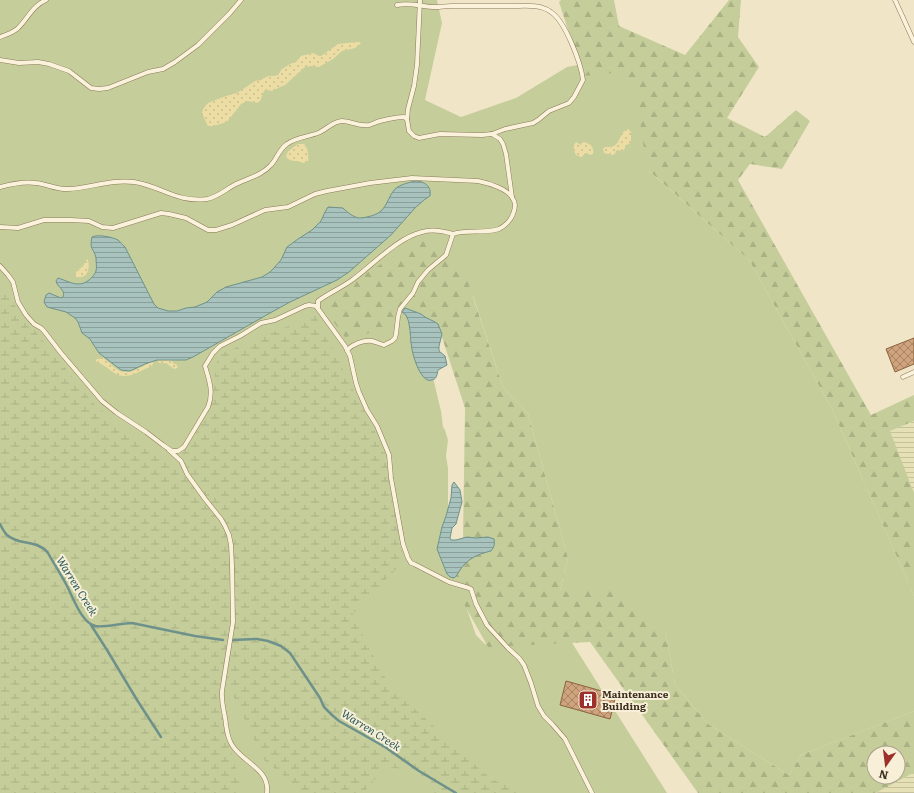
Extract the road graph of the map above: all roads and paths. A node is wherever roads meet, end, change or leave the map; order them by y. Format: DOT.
graph roads {
  1 [pos="46,0"];
  2 [pos="241,0"];
  3 [pos="422,0"];
  4 [pos="895,0"];
  5 [pos="405,2"];
  6 [pos="397,5"];
  7 [pos="420,5"];
  8 [pos="429,6"];
  9 [pos="0,37"];
  10 [pos="914,42"];
  11 [pos="0,60"];
  12 [pos="407,119"];
  13 [pos="492,134"];
  14 [pos="0,187"];
  15 [pos="512,197"];
  16 [pos="0,227"];
  17 [pos="453,234"];
  18 [pos="0,266"];
  19 [pos="318,301"];
  20 [pos="311,305"];
  21 [pos="318,308"];
  22 [pos="347,350"];
  23 [pos="914,372"];
  24 [pos="903,377"];
  25 [pos="166,447"];
  26 [pos="182,448"];
  27 [pos="181,461"];
  28 [pos="267,793"];
  29 [pos="592,793"];
  1 -- 9 [label="lane"];
  2 -- 11 [label="lane"];
  3 -- 7 [label="lane"];
  3 -- 8 [label="lane"];
  4 -- 10 [label="lane"];
  5 -- 6 [label="lane"];
  5 -- 7 [label="lane"];
  7 -- 8 [label="lane"];
  7 -- 12 [label="lane"];
  8 -- 13 [label="lane"];
  12 -- 13 [label="lane"];
  12 -- 14 [label="lane"];
  13 -- 15 [label="lane"];
  15 -- 16 [label="lane"];
  15 -- 17 [label="lane"];
  17 -- 19 [label="lane"];
  17 -- 22 [label="lane"];
  18 -- 25 [label="lane"];
  19 -- 20 [label="lane"];
  19 -- 21 [label="lane"];
  20 -- 21 [label="lane"];
  20 -- 26 [label="lane"];
  21 -- 22 [label="lane"];
  22 -- 29 [label="lane"];
  23 -- 24 [label="lane"];
  25 -- 26 [label="lane"];
  25 -- 27 [label="lane"];
  26 -- 27 [label="lane"];
  27 -- 28 [label="lane"];
}
